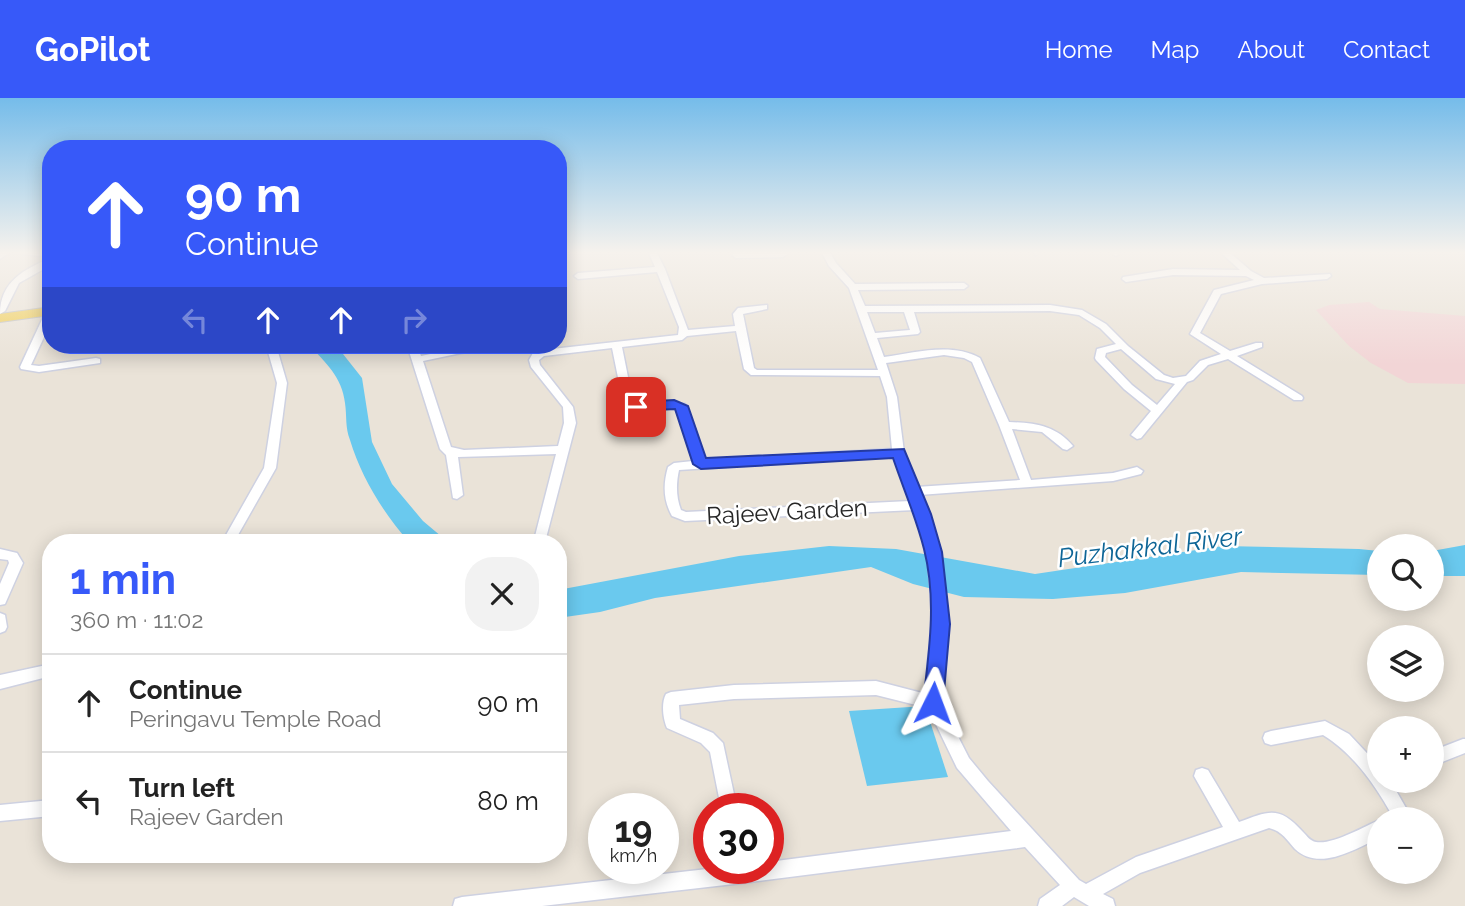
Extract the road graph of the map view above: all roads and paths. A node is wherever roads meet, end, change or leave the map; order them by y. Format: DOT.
graph roads {
  1 [pos="11,289"];
  2 [pos="667,289"];
  3 [pos="854,289"];
  4 [pos="1230,289"];
  5 [pos="764,307"];
  6 [pos="908,308"];
  7 [pos="861,309"];
  8 [pos="0,311"];
  9 [pos="42,312"];
  10 [pos="0,318"];
  11 [pos="740,328"];
  12 [pos="42,330"];
  13 [pos="685,333"];
  14 [pos="871,335"];
  15 [pos="616,344"];
  16 [pos="1259,345"];
  17 [pos="1122,346"];
  18 [pos="567,350"];
  19 [pos="274,354"];
  20 [pos="414,354"];
  21 [pos="444,354"];
  22 [pos="540,354"];
  23 [pos="1226,354"];
  24 [pos="416,360"];
  25 [pos="96,361"];
  26 [pos="880,361"];
  27 [pos="884,373"];
  28 [pos="1182,382"];
  29 [pos="1298,398"];
  30 [pos="1157,410"];
  31 [pos="1005,425"];
  32 [pos="1136,435"];
  33 [pos="1067,446"];
  34 [pos="564,450"];
  35 [pos="898,452"];
  36 [pos="452,453"];
  37 [pos="701,464"];
  38 [pos="1137,471"];
  39 [pos="1027,484"];
  40 [pos="911,491"];
  41 [pos="457,495"];
  42 [pos="919,505"];
  43 [pos="233,534"];
  44 [pos="542,534"];
  45 [pos="0,554"];
  46 [pos="0,600"];
  47 [pos="940,600"];
  48 [pos="0,619"];
  49 [pos="0,627"];
  50 [pos="42,672"];
  51 [pos="0,682"];
  52 [pos="933,703"];
  53 [pos="1271,738"];
  54 [pos="1463,746"];
  55 [pos="1444,754"];
  56 [pos="1367,765"];
  57 [pos="1202,776"];
  58 [pos="726,793"];
  59 [pos="42,809"];
  60 [pos="0,813"];
  61 [pos="1234,830"];
  62 [pos="1367,833"];
  63 [pos="1025,838"];
  64 [pos="784,865"];
  65 [pos="693,876"];
  66 [pos="1080,889"];
  67 [pos="462,906"];
  68 [pos="1047,906"];
  69 [pos="1105,906"];
  1 -- 8 [label="street"];
  2 -- 13 [label="street"];
  3 -- 7 [label="street"];
  4 -- 23 [label="street"];
  5 -- 11 [label="street"];
  6 -- 7 [label="street"];
  6 -- 14 [label="street"];
  6 -- 17 [label="street"];
  7 -- 14 [label="street"];
  9 -- 10 [label="main road"];
  11 -- 13 [label="street"];
  11 -- 27 [label="street"];
  12 -- 25 [label="street"];
  13 -- 15 [label="street"];
  14 -- 26 [label="street"];
  15 -- 18 [label="street"];
  15 -- 37 [label="street"];
  16 -- 23 [label="street"];
  17 -- 28 [label="street"];
  17 -- 30 [label="street"];
  19 -- 43 [label="street"];
  20 -- 24 [label="street"];
  21 -- 24 [label="street"];
  22 -- 34 [label="street"];
  23 -- 28 [label="street"];
  23 -- 29 [label="street"];
  24 -- 36 [label="street"];
  26 -- 27 [label="street"];
  26 -- 31 [label="street"];
  27 -- 35 [label="street"];
  28 -- 30 [label="street"];
  30 -- 32 [label="street"];
  31 -- 33 [label="street"];
  31 -- 39 [label="street"];
  34 -- 36 [label="street"];
  34 -- 44 [label="street"];
  35 -- 37 [label="street, Rajeev Garden"];
  35 -- 40 [label="street"];
  36 -- 41 [label="street"];
  37 -- 42 [label="street, Rajeev Garden"];
  38 -- 39 [label="street"];
  39 -- 40 [label="street"];
  40 -- 42 [label="street"];
  42 -- 47 [label="street"];
  45 -- 46 [label="street"];
  47 -- 52 [label="street"];
  48 -- 49 [label="street"];
  50 -- 51 [label="street"];
  52 -- 58 [label="street"];
  52 -- 63 [label="street"];
  53 -- 56 [label="street"];
  54 -- 55 [label="street"];
  57 -- 61 [label="street"];
  59 -- 60 [label="street"];
  61 -- 62 [label="street"];
  61 -- 66 [label="street"];
  63 -- 64 [label="street"];
  63 -- 66 [label="street"];
  65 -- 67 [label="street"];
  66 -- 68 [label="street"];
  66 -- 69 [label="street"];
}
